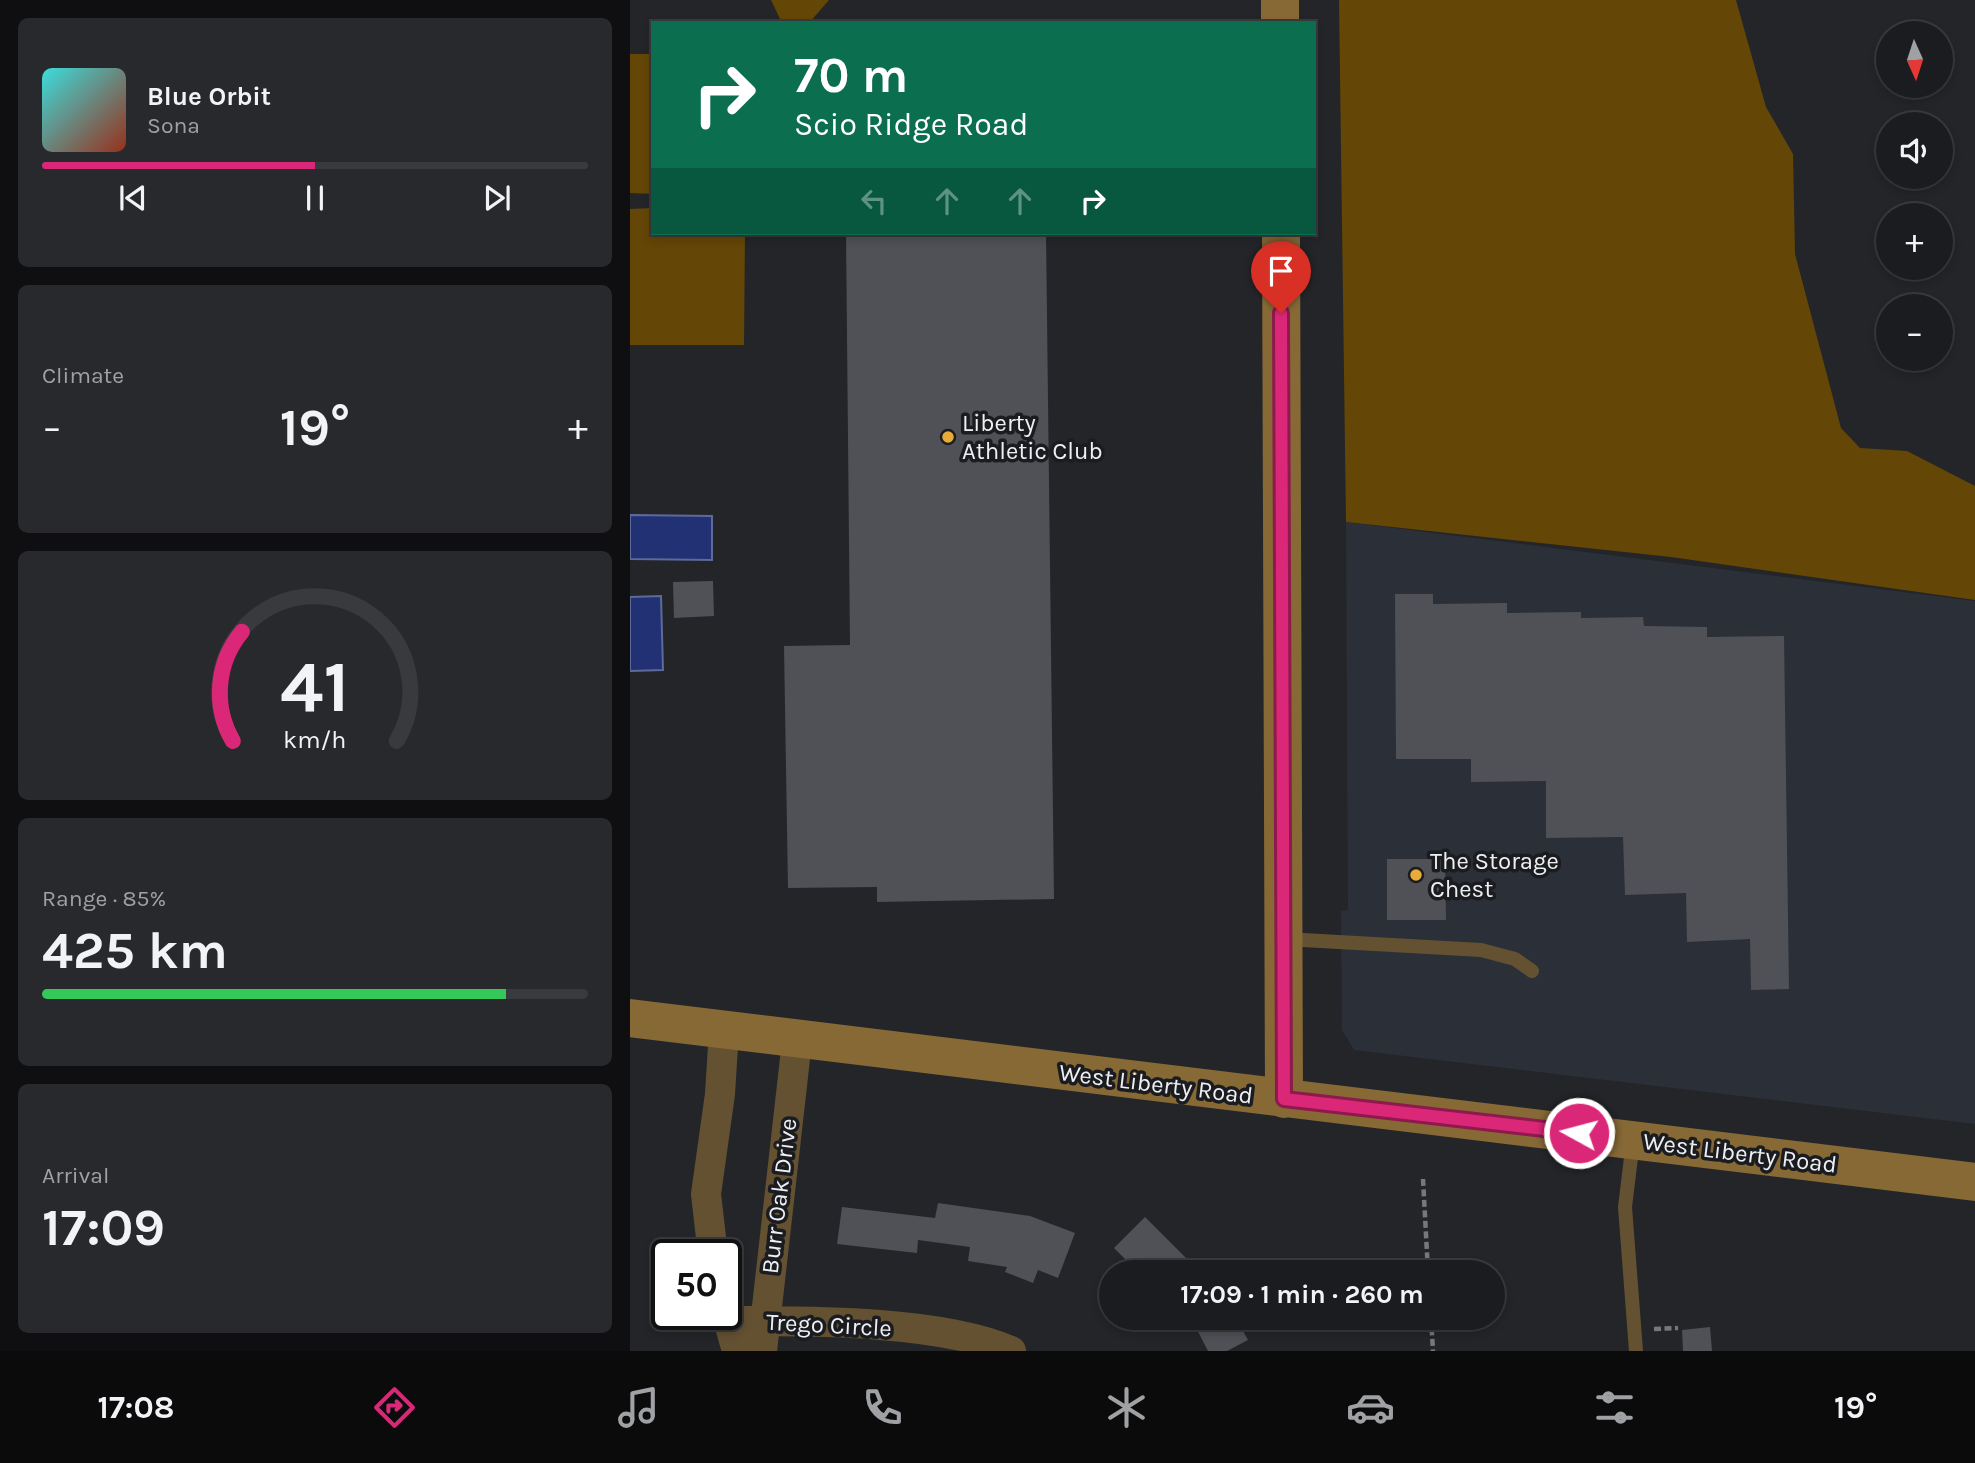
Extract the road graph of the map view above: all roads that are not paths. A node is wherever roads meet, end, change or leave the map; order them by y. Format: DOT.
graph roads {
  1 [pos="1280,0"];
  2 [pos="1280,21"];
  3 [pos="1281,235"];
  4 [pos="1284,939"];
  5 [pos="1532,971"];
  6 [pos="630,1018"];
  7 [pos="724,1030"];
  8 [pos="797,1041"];
  9 [pos="1284,1099"];
  10 [pos="1634,1140"];
  11 [pos="1975,1182"];
  12 [pos="711,1239"];
  13 [pos="742,1319"];
  14 [pos="765,1321"];
  15 [pos="731,1330"];
  16 [pos="737,1351"];
  17 [pos="762,1351"];
  18 [pos="1011,1351"];
  19 [pos="1636,1351"];
  1 -- 2 [label="main road"];
  3 -- 4 [label="main road"];
  4 -- 5 [label="lane"];
  4 -- 9 [label="main road"];
  6 -- 7 [label="main road, West Liberty Road"];
  7 -- 8 [label="main road, West Liberty Road"];
  7 -- 12 [label="street"];
  8 -- 9 [label="main road, West Liberty Road"];
  8 -- 14 [label="street, Burr Oak Drive"];
  9 -- 10 [label="main road, West Liberty Road"];
  10 -- 11 [label="main road, West Liberty Road"];
  10 -- 19 [label="lane"];
  13 -- 14 [label="street, Trego Circle"];
  14 -- 17 [label="street, Burr Oak Drive"];
  14 -- 18 [label="street, Trego Circle"];
  15 -- 16 [label="street"];
}
